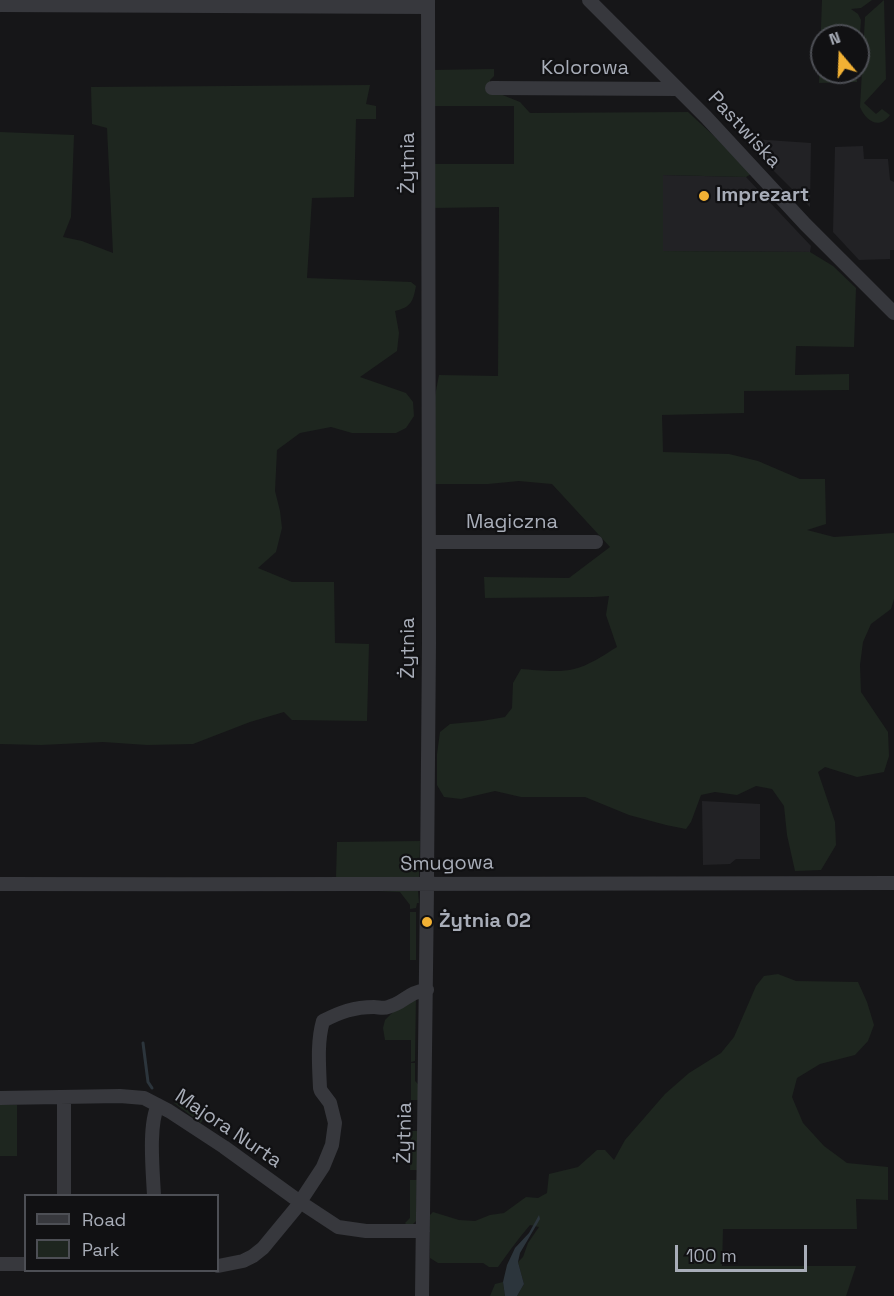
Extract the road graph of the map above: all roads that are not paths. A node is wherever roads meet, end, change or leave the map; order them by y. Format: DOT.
graph roads {
  1 [pos="589,0"];
  2 [pos="428,4"];
  3 [pos="0,5"];
  4 [pos="492,88"];
  5 [pos="678,89"];
  6 [pos="894,313"];
  7 [pos="429,542"];
  8 [pos="596,542"];
  9 [pos="894,883"];
  10 [pos="0,884"];
  11 [pos="429,884"];
  12 [pos="427,990"];
  13 [pos="64,1097"];
  14 [pos="0,1098"];
  15 [pos="158,1105"];
  16 [pos="64,1194"];
  17 [pos="154,1194"];
  18 [pos="300,1202"];
  19 [pos="423,1231"];
  20 [pos="0,1264"];
  21 [pos="24,1264"];
  22 [pos="219,1266"];
  23 [pos="422,1296"];
  1 -- 5 [label="street, Pastwiska"];
  2 -- 3 [label="street"];
  2 -- 7 [label="street, Żytnia"];
  4 -- 5 [label="street, Kolorowa"];
  5 -- 6 [label="street, Pastwiska"];
  7 -- 8 [label="street, Magiczna"];
  7 -- 11 [label="street, Żytnia"];
  9 -- 11 [label="street, Smugowa"];
  10 -- 11 [label="street, Smugowa"];
  11 -- 12 [label="street, Żytnia"];
  12 -- 18 [label="street"];
  12 -- 19 [label="street, Żytnia"];
  13 -- 14 [label="street, Majora Nurta"];
  13 -- 15 [label="street, Majora Nurta"];
  13 -- 16 [label="street"];
  15 -- 17 [label="street"];
  15 -- 18 [label="street, Majora Nurta"];
  18 -- 19 [label="street, Majora Nurta"];
  18 -- 22 [label="street"];
  19 -- 23 [label="street, Żytnia"];
  20 -- 21 [label="street"];
}
